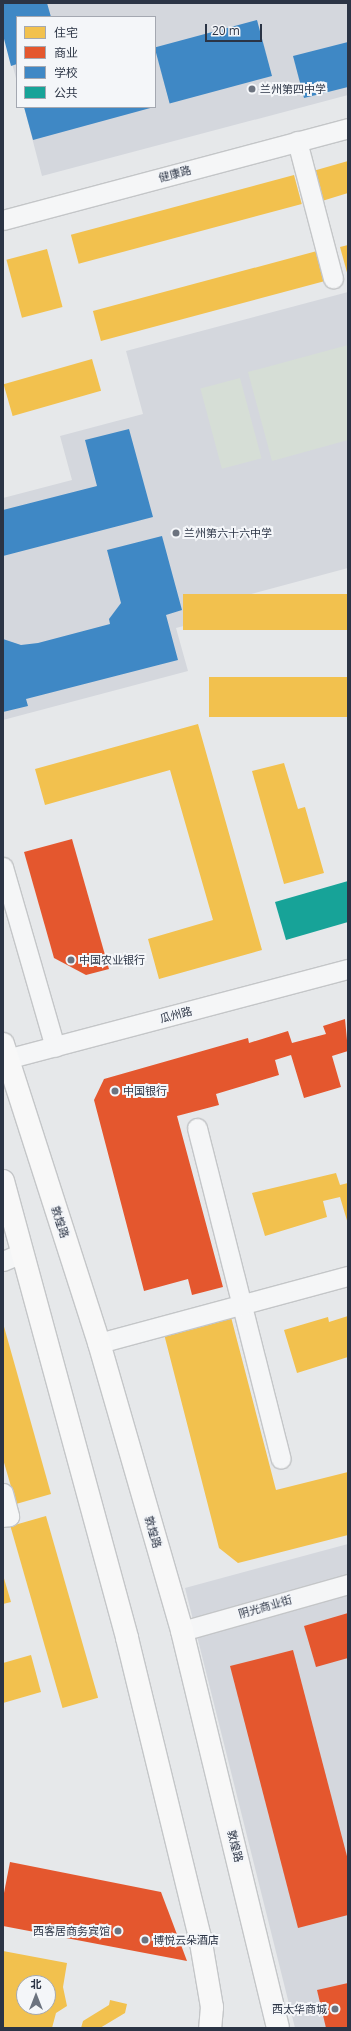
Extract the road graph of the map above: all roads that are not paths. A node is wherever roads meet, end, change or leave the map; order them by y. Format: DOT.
graph roads {
  1 [pos="348,128"];
  2 [pos="297,141"];
  3 [pos="3,220"];
  4 [pos="333,278"];
  5 [pos="3,867"];
  6 [pos="348,969"];
  7 [pos="55,1047"];
  8 [pos="4,1054"];
  9 [pos="197,1128"];
  10 [pos="3,1181"];
  11 [pos="12,1257"];
  12 [pos="348,1276"];
  13 [pos="242,1305"];
  14 [pos="99,1343"];
  15 [pos="281,1459"];
  16 [pos="3,1493"];
  17 [pos="3,1517"];
  18 [pos="348,1584"];
  19 [pos="182,1631"];
  20 [pos="210,2028"];
  21 [pos="278,2028"];
  1 -- 2 [label="street, 健康路"];
  2 -- 3 [label="street, 健康路"];
  2 -- 4 [label="street"];
  5 -- 7 [label="street"];
  6 -- 7 [label="street, 瓜州路"];
  7 -- 8 [label="street, 瓜州路"];
  8 -- 14 [label="main road, 敦煌路"];
  9 -- 13 [label="street"];
  10 -- 11 [label="main road"];
  11 -- 20 [label="main road"];
  12 -- 13 [label="street"];
  13 -- 14 [label="street"];
  13 -- 15 [label="street"];
  14 -- 19 [label="main road, 敦煌路"];
  16 -- 17 [label="street"];
  18 -- 19 [label="street, 阴光商业街"];
  19 -- 21 [label="main road, 敦煌路"];
}
